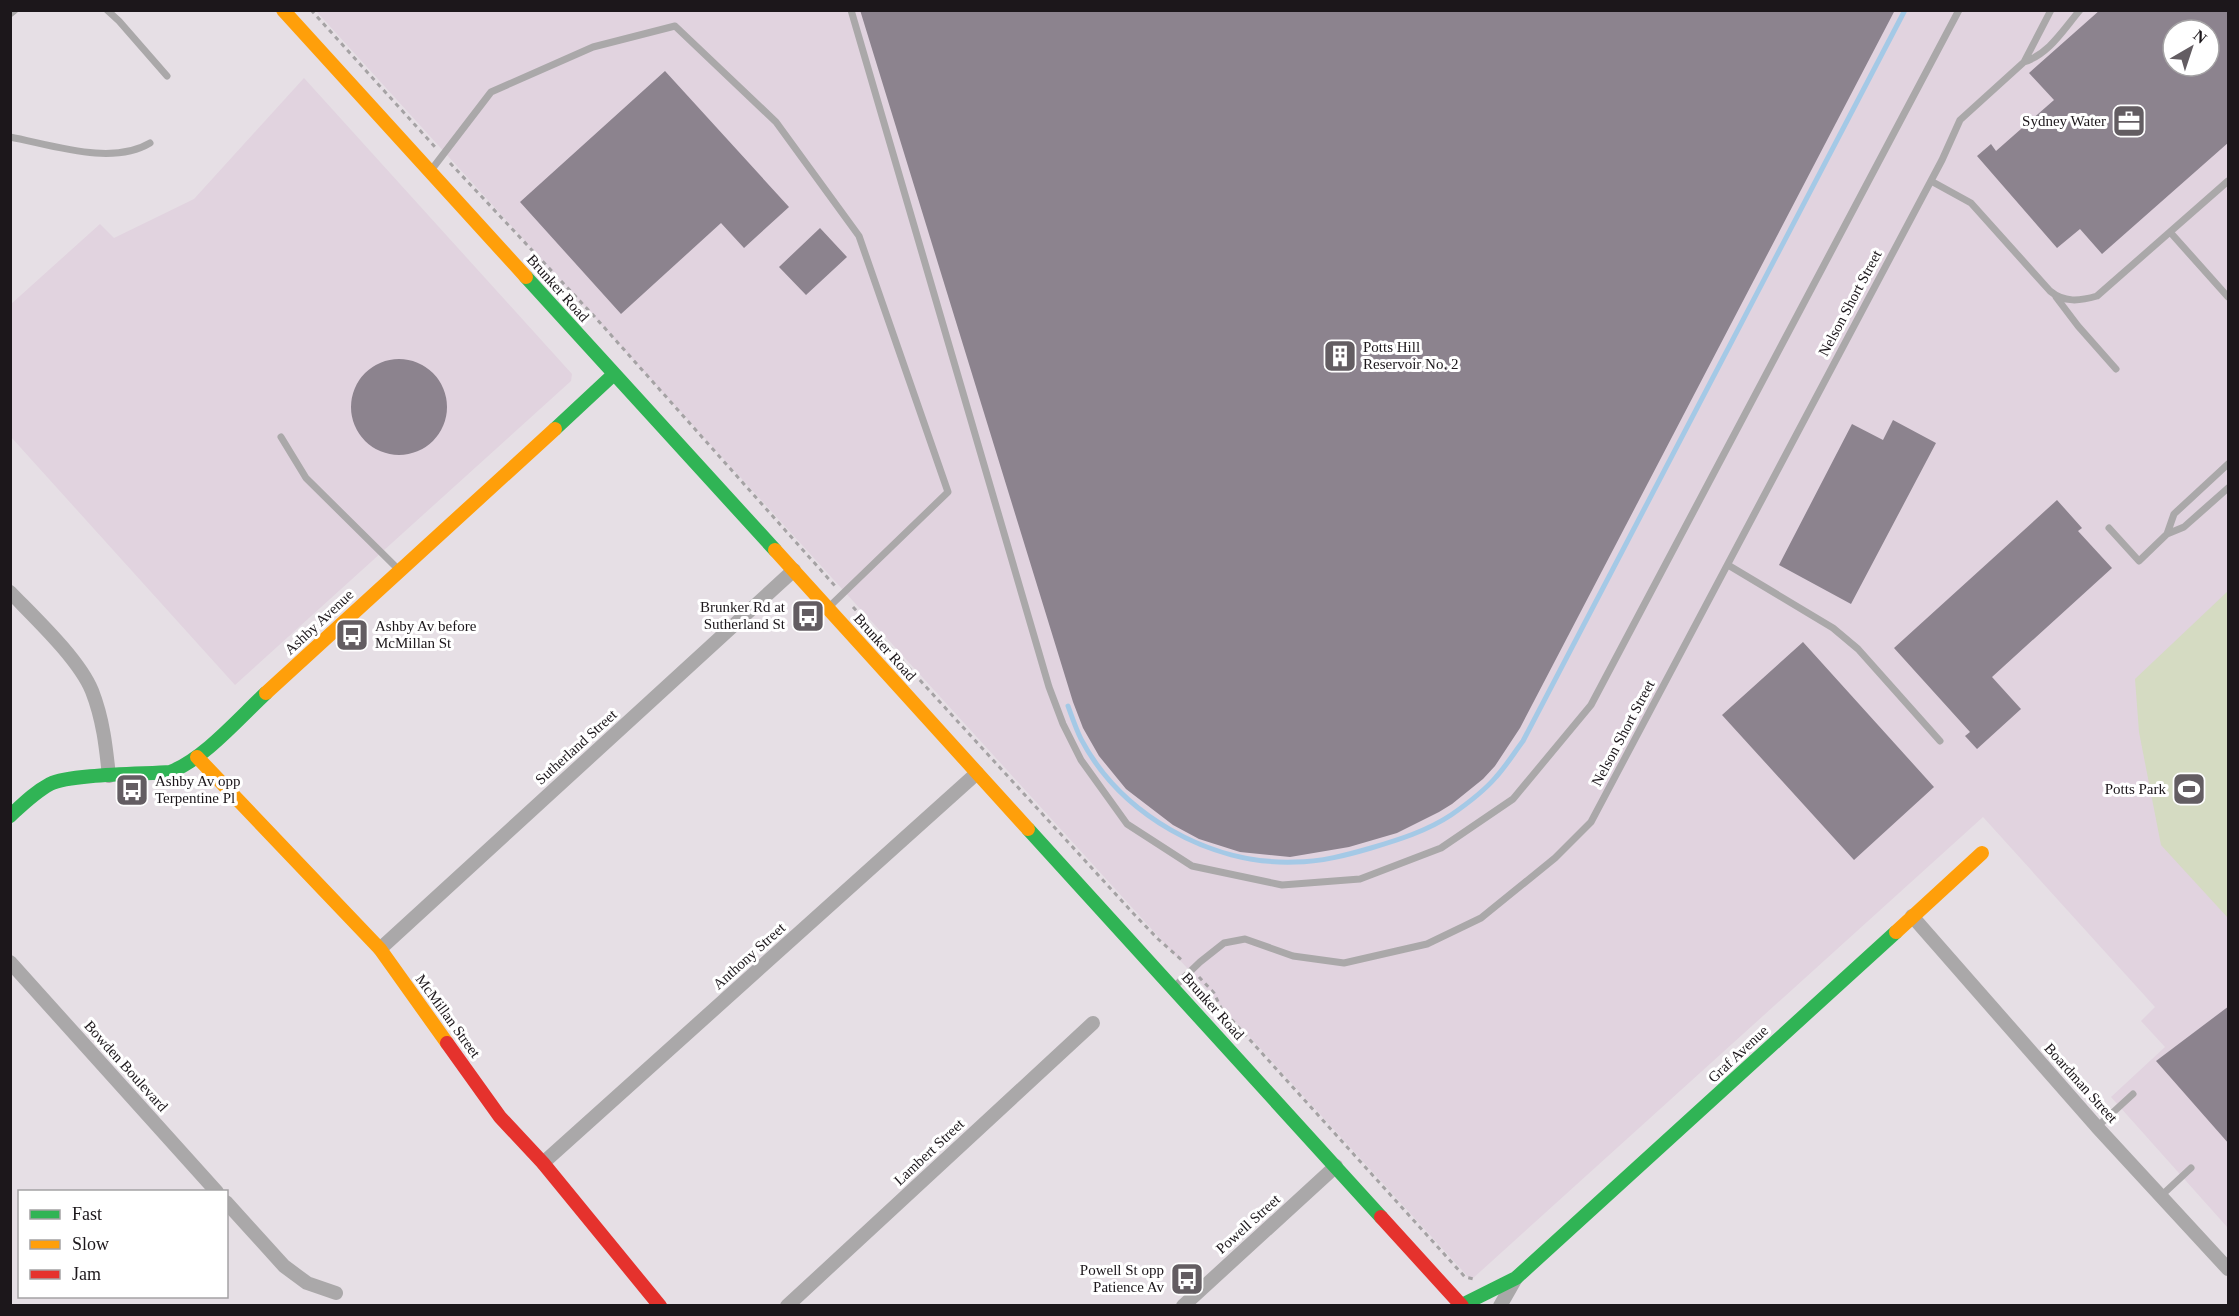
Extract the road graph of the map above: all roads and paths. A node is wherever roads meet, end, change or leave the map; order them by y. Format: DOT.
graph roads {
  1 [pos="15,10"];
  2 [pos="107,10"];
  3 [pos="283,10"];
  4 [pos="311,10"];
  5 [pos="851,10"];
  6 [pos="1959,10"];
  7 [pos="2051,10"];
  8 [pos="2080,10"];
  9 [pos="10,14"];
  10 [pos="2024,62"];
  11 [pos="167,76"];
  12 [pos="10,137"];
  13 [pos="150,143"];
  14 [pos="442,155"];
  15 [pos="430,171"];
  16 [pos="2229,180"];
  17 [pos="1931,181"];
  18 [pos="2170,232"];
  19 [pos="2055,295"];
  20 [pos="2229,297"];
  21 [pos="2116,369"];
  22 [pos="614,374"];
  23 [pos="281,437"];
  24 [pos="2229,464"];
  25 [pos="2229,488"];
  26 [pos="2109,528"];
  27 [pos="2167,534"];
  28 [pos="1728,565"];
  29 [pos="400,570"];
  30 [pos="794,570"];
  31 [pos="10,592"];
  32 [pos="842,594"];
  33 [pos="828,608"];
  34 [pos="1940,741"];
  35 [pos="197,757"];
  36 [pos="977,773"];
  37 [pos="109,776"];
  38 [pos="10,816"];
  39 [pos="1982,853"];
  40 [pos="1912,916"];
  41 [pos="1169,948"];
  42 [pos="380,949"];
  43 [pos="10,962"];
  44 [pos="1174,987"];
  45 [pos="1214,993"];
  46 [pos="1093,1023"];
  47 [pos="2133,1094"];
  48 [pos="2097,1126"];
  49 [pos="543,1163"];
  50 [pos="1336,1166"];
  51 [pos="2191,1168"];
  52 [pos="216,1190"];
  53 [pos="2162,1195"];
  54 [pos="228,1204"];
  55 [pos="2229,1269"];
  56 [pos="1516,1278"];
  57 [pos="1481,1281"];
  58 [pos="336,1293"];
  59 [pos="645,1299"];
  60 [pos="660,1305"];
  61 [pos="787,1305"];
  62 [pos="1184,1305"];
  63 [pos="1462,1305"];
  64 [pos="1500,1305"];
  1 -- 9 [label="lane"];
  2 -- 11 [label="lane"];
  3 -- 15 [label="street, Brunker Road"];
  4 -- 14 [label="path"];
  5 -- 6 [label="lane"];
  7 -- 10 [label="lane"];
  8 -- 10 [label="lane"];
  10 -- 17 [label="lane, Nelson Short Street"];
  12 -- 13 [label="lane"];
  14 -- 15 [label="lane"];
  14 -- 32 [label="path"];
  14 -- 32 [label="lane"];
  15 -- 22 [label="street, Brunker Road"];
  16 -- 18 [label="lane"];
  17 -- 19 [label="lane"];
  17 -- 28 [label="lane, Nelson Short Street"];
  18 -- 19 [label="lane"];
  18 -- 20 [label="lane"];
  19 -- 21 [label="lane"];
  22 -- 29 [label="street, Ashby Avenue"];
  22 -- 30 [label="street, Brunker Road"];
  23 -- 29 [label="lane"];
  24 -- 27 [label="lane"];
  25 -- 27 [label="lane"];
  26 -- 27 [label="lane"];
  28 -- 34 [label="lane"];
  28 -- 44 [label="lane, Nelson Short Street"];
  29 -- 35 [label="street, Ashby Avenue"];
  30 -- 33 [label="street, Brunker Road"];
  30 -- 42 [label="street, Sutherland Street"];
  31 -- 37 [label="street"];
  32 -- 33 [label="lane"];
  32 -- 41 [label="path"];
  33 -- 36 [label="street, Brunker Road"];
  35 -- 37 [label="street, Ashby Avenue"];
  35 -- 42 [label="street, McMillan Street"];
  36 -- 44 [label="street, Brunker Road"];
  36 -- 49 [label="street, Anthony Street"];
  37 -- 38 [label="street, Ashby Avenue"];
  39 -- 40 [label="street, Graf Avenue"];
  40 -- 48 [label="street, Boardman Street"];
  40 -- 56 [label="street, Graf Avenue"];
  42 -- 49 [label="street, McMillan Street"];
  43 -- 52 [label="street, Bowden Boulevard"];
  44 -- 50 [label="street, Brunker Road"];
  45 -- 57 [label="path"];
  46 -- 61 [label="street, Lambert Street"];
  47 -- 48 [label="lane"];
  48 -- 53 [label="street, Boardman Street"];
  49 -- 59 [label="street, McMillan Street"];
  50 -- 62 [label="street, Powell Street"];
  50 -- 63 [label="street, Brunker Road"];
  51 -- 53 [label="lane"];
  53 -- 55 [label="street, Boardman Street"];
  54 -- 58 [label="street"];
  56 -- 63 [label="street, Graf Avenue"];
  56 -- 64 [label="street, Graf Avenue"];
  59 -- 60 [label="street, McMillan Street"];
}
